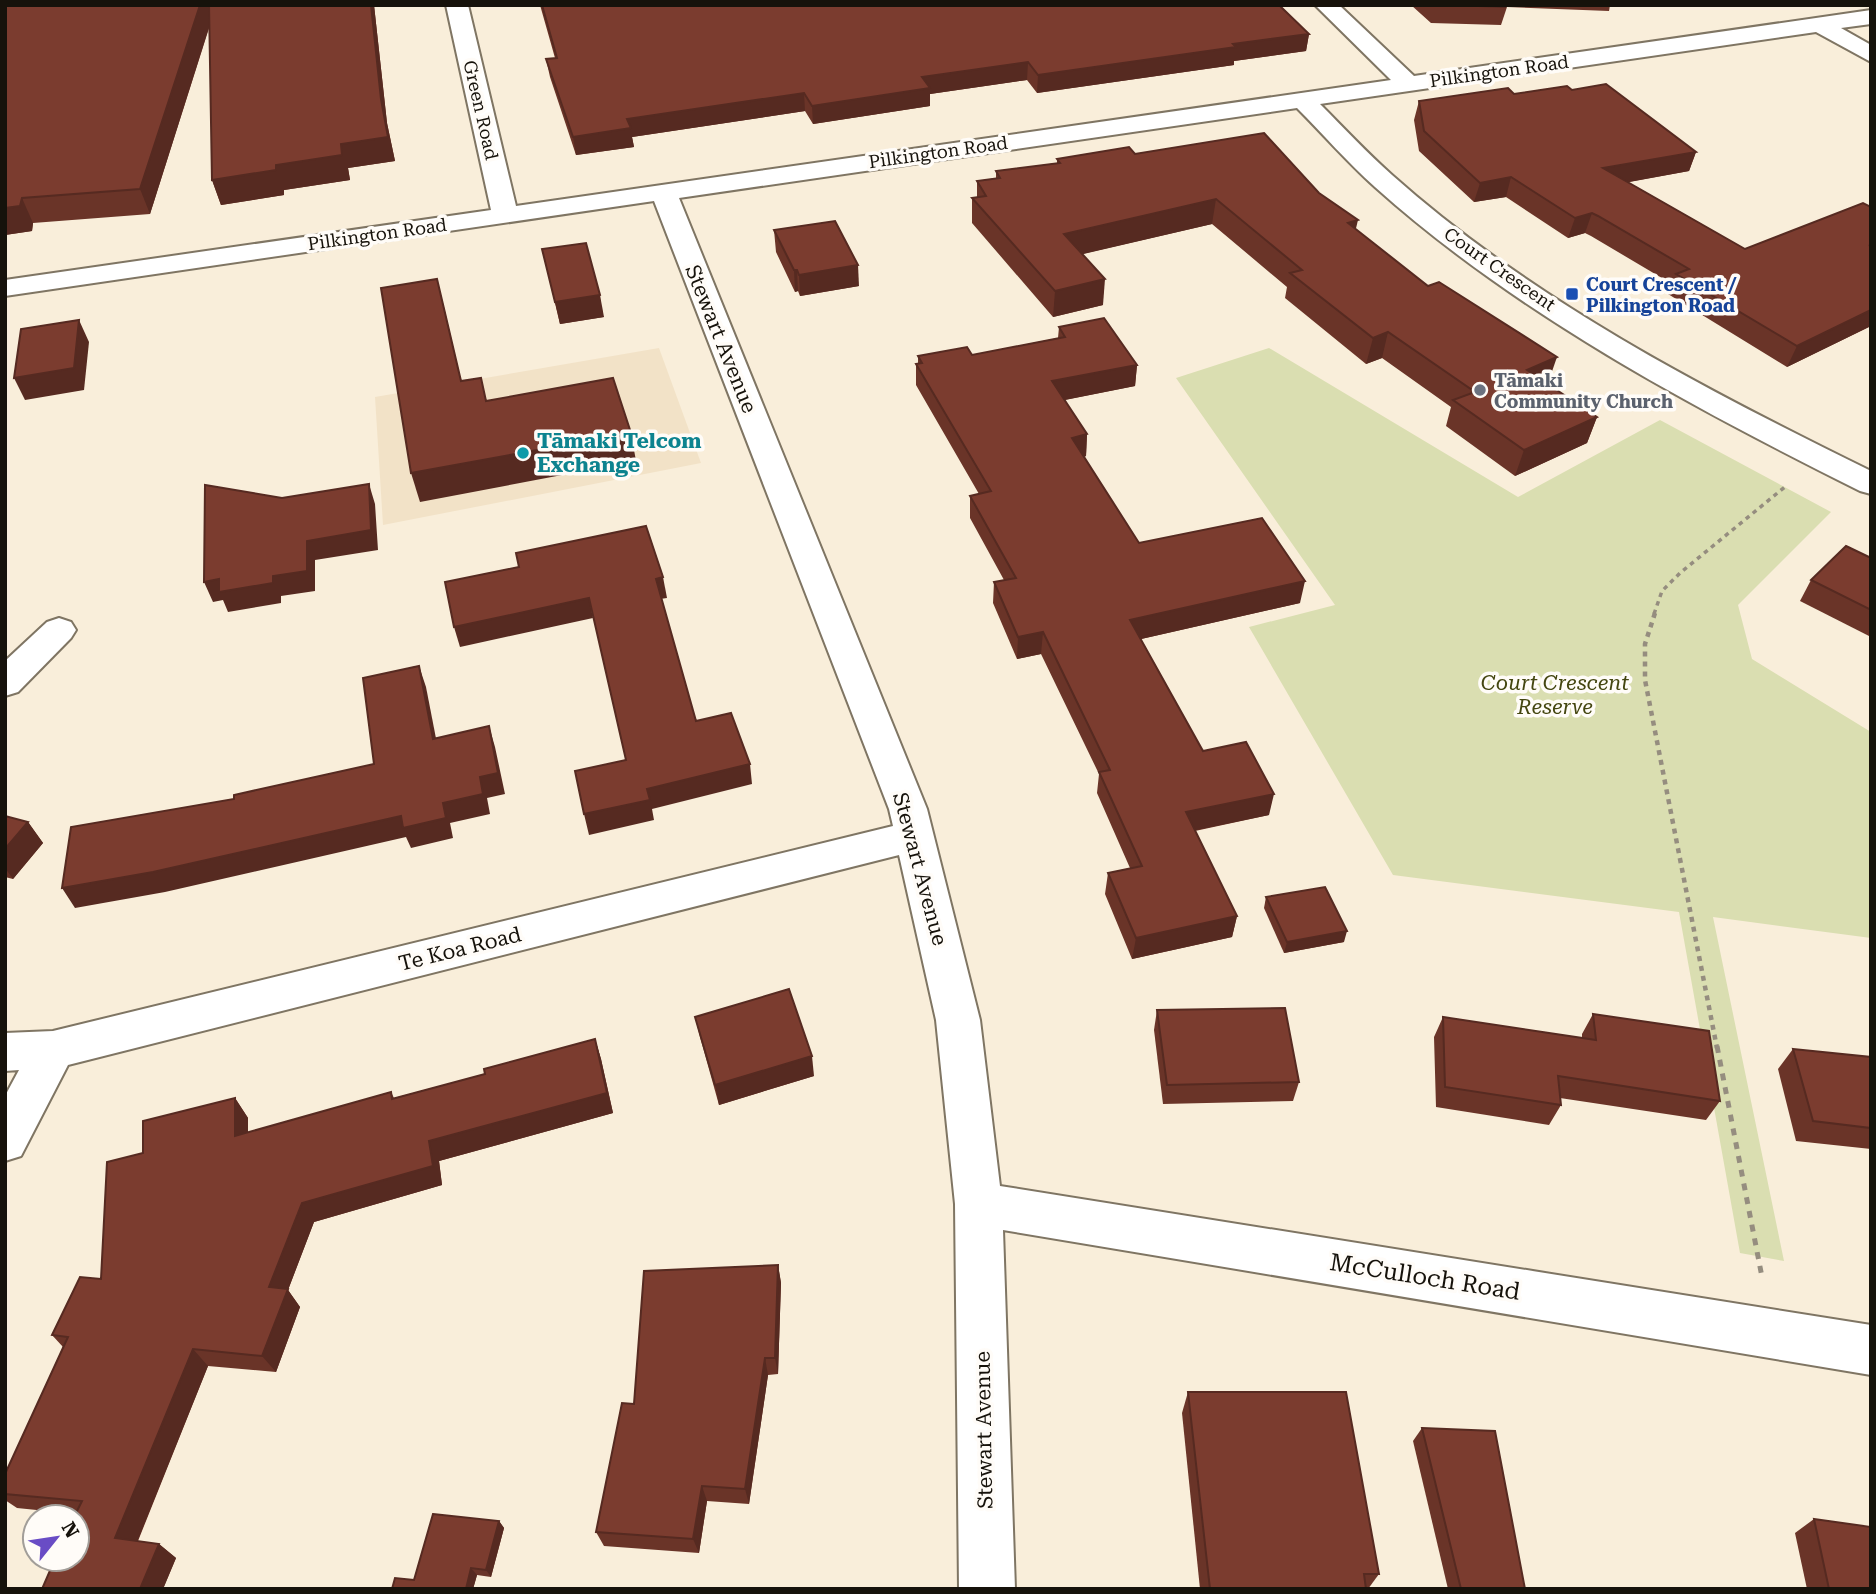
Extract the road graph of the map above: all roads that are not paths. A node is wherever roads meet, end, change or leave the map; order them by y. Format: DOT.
graph roads {
  1 [pos="457,5"];
  2 [pos="1326,5"];
  3 [pos="1871,17"];
  4 [pos="1820,25"];
  5 [pos="1871,55"];
  6 [pos="1409,84"];
  7 [pos="1301,99"];
  8 [pos="663,191"];
  9 [pos="505,215"];
  10 [pos="5,288"];
  11 [pos="1871,484"];
  12 [pos="59,630"];
  13 [pos="5,683"];
  14 [pos="914,836"];
  15 [pos="52,1050"];
  16 [pos="5,1052"];
  17 [pos="5,1141"];
  18 [pos="979,1204"];
  19 [pos="1871,1349"];
  20 [pos="987,1589"];
  1 -- 9 [label="street, Green Road"];
  2 -- 6 [label="street"];
  3 -- 4 [label="street, Pilkington Road"];
  4 -- 5 [label="street"];
  4 -- 6 [label="street, Pilkington Road"];
  6 -- 7 [label="street, Pilkington Road"];
  7 -- 8 [label="street, Pilkington Road"];
  7 -- 11 [label="street, Court Crescent"];
  8 -- 9 [label="street, Pilkington Road"];
  8 -- 14 [label="street, Stewart Avenue"];
  9 -- 10 [label="street, Pilkington Road"];
  12 -- 13 [label="street"];
  14 -- 15 [label="street, Te Koa Road"];
  14 -- 18 [label="street, Stewart Avenue"];
  15 -- 16 [label="street, Te Koa Road"];
  15 -- 17 [label="street"];
  18 -- 19 [label="street, McCulloch Road"];
  18 -- 20 [label="street, Stewart Avenue"];
}
